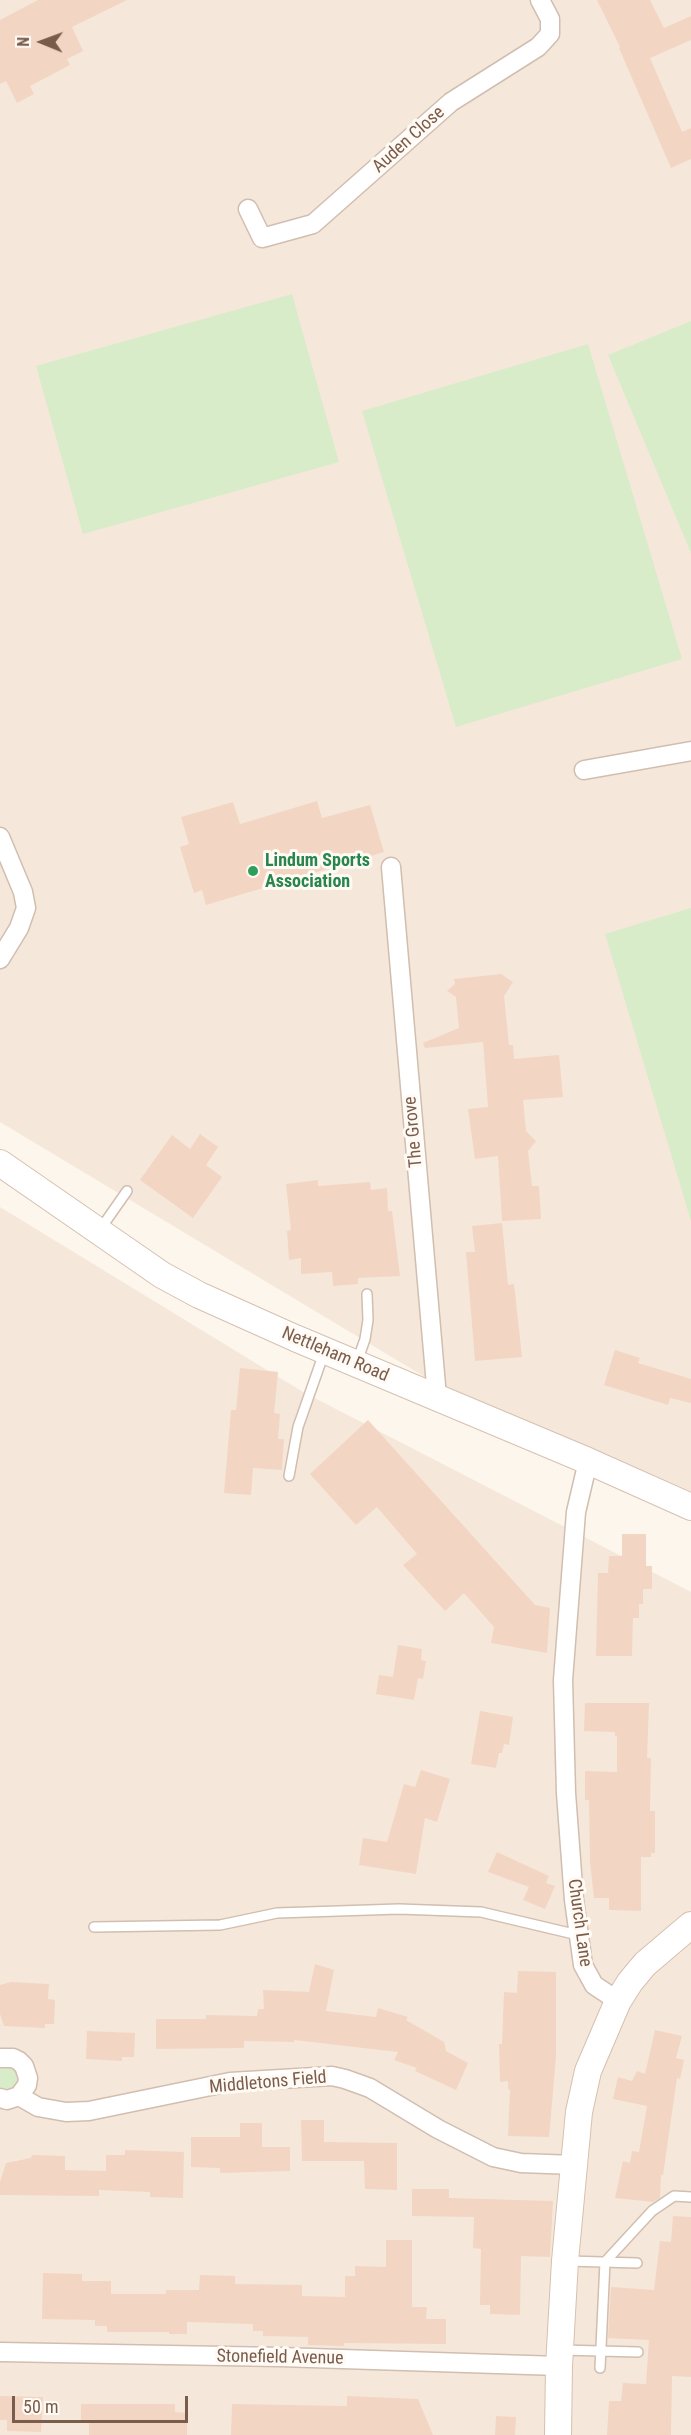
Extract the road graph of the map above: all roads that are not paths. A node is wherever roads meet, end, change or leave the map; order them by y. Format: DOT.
graph roads {
  1 [pos="540,0"];
  2 [pos="248,209"];
  3 [pos="691,751"];
  4 [pos="584,770"];
  5 [pos="0,837"];
  6 [pos="391,867"];
  7 [pos="0,959"];
  8 [pos="0,1163"];
  9 [pos="127,1191"];
  10 [pos="98,1231"];
  11 [pos="367,1294"];
  12 [pos="325,1351"];
  13 [pos="356,1364"];
  14 [pos="437,1398"];
  15 [pos="588,1461"];
  16 [pos="289,1476"];
  17 [pos="691,1507"];
  18 [pos="691,1925"];
  19 [pos="94,1927"];
  20 [pos="578,1935"];
  21 [pos="618,2001"];
  22 [pos="0,2058"];
  23 [pos="19,2096"];
  24 [pos="0,2098"];
  25 [pos="574,2165"];
  26 [pos="691,2197"];
  27 [pos="565,2261"];
  28 [pos="605,2262"];
  29 [pos="638,2263"];
  30 [pos="601,2350"];
  31 [pos="0,2352"];
  32 [pos="638,2352"];
  33 [pos="560,2358"];
  34 [pos="600,2368"];
  35 [pos="558,2435"];
  1 -- 2 [label="street, Auden Close"];
  3 -- 4 [label="street"];
  5 -- 7 [label="street"];
  6 -- 14 [label="street, The Grove"];
  8 -- 10 [label="street, Nettleham Road"];
  9 -- 10 [label="lane"];
  10 -- 12 [label="street, Nettleham Road"];
  11 -- 13 [label="lane"];
  12 -- 13 [label="street, Nettleham Road"];
  12 -- 16 [label="lane"];
  13 -- 14 [label="street, Nettleham Road"];
  14 -- 15 [label="street, Nettleham Road"];
  15 -- 17 [label="street, Nettleham Road"];
  15 -- 20 [label="street, Church Lane"];
  18 -- 21 [label="street"];
  19 -- 20 [label="lane"];
  20 -- 21 [label="street, Church Lane"];
  21 -- 25 [label="street"];
  22 -- 23 [label="street"];
  23 -- 24 [label="street"];
  23 -- 25 [label="street, Middletons Field"];
  25 -- 27 [label="street"];
  26 -- 28 [label="lane"];
  27 -- 28 [label="lane"];
  27 -- 33 [label="street"];
  28 -- 29 [label="lane"];
  28 -- 30 [label="lane"];
  30 -- 32 [label="lane"];
  30 -- 33 [label="lane"];
  30 -- 34 [label="lane"];
  31 -- 33 [label="street, Stonefield Avenue"];
  33 -- 35 [label="street"];
}
